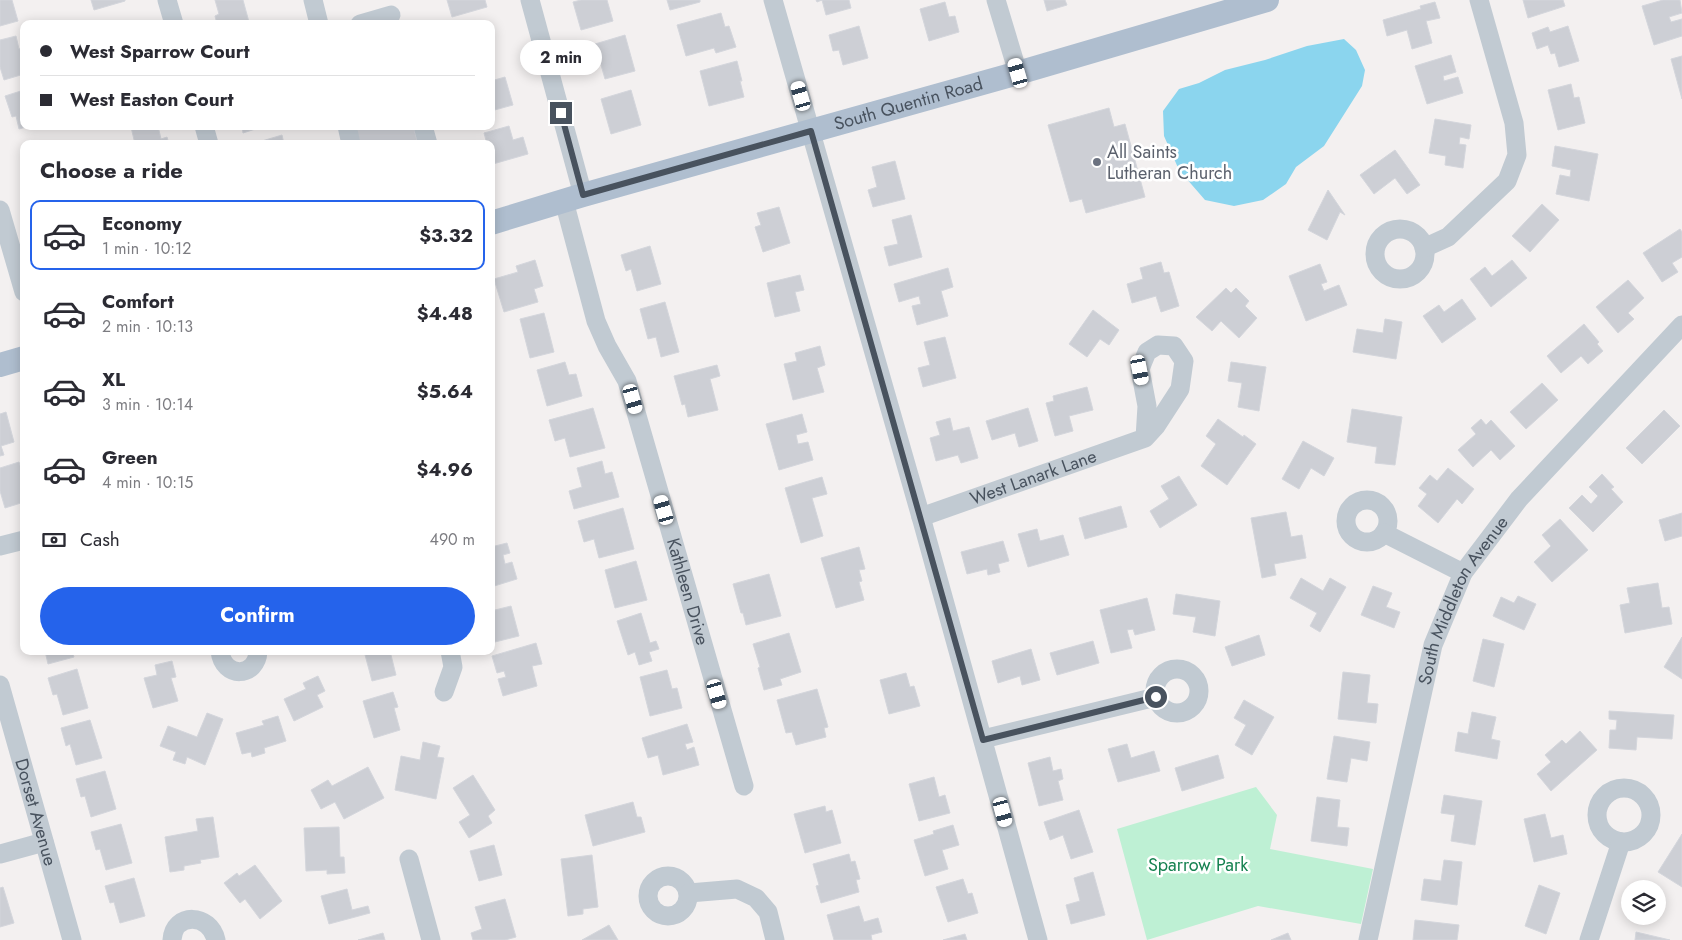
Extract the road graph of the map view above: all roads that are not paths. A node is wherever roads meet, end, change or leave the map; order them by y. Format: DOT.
graph roads {
  1 [pos="167,0"];
  2 [pos="313,0"];
  3 [pos="530,0"];
  4 [pos="773,0"];
  5 [pos="996,0"];
  6 [pos="1480,0"];
  7 [pos="1256,2"];
  8 [pos="390,13"];
  9 [pos="173,20"];
  10 [pos="318,20"];
  11 [pos="371,20"];
  12 [pos="1018,73"];
  13 [pos="811,131"];
  14 [pos="573,198"];
  15 [pos="0,210"];
  16 [pos="495,222"];
  17 [pos="1424,248"];
  18 [pos="20,278"];
  19 [pos="1682,325"];
  20 [pos="20,359"];
  21 [pos="0,365"];
  22 [pos="1145,438"];
  23 [pos="921,517"];
  24 [pos="1384,533"];
  25 [pos="20,541"];
  26 [pos="0,546"];
  27 [pos="1463,573"];
  28 [pos="220,655"];
  29 [pos="257,655"];
  30 [pos="451,655"];
  31 [pos="0,684"];
  32 [pos="444,692"];
  33 [pos="1156,697"];
  34 [pos="983,740"];
  35 [pos="744,786"];
  36 [pos="44,842"];
  37 [pos="1621,842"];
  38 [pos="0,854"];
  39 [pos="409,859"];
  40 [pos="688,893"];
  41 [pos="72,940"];
  42 [pos="172,940"];
  43 [pos="216,940"];
  44 [pos="431,940"];
  45 [pos="775,940"];
  46 [pos="1038,940"];
  47 [pos="1368,940"];
  48 [pos="1589,940"];
  1 -- 9 [label="street"];
  2 -- 10 [label="street"];
  3 -- 14 [label="street, Kathleen Drive"];
  4 -- 13 [label="street"];
  5 -- 12 [label="street"];
  6 -- 17 [label="street"];
  7 -- 12 [label="main road, South Quentin Road"];
  8 -- 11 [label="street"];
  12 -- 13 [label="main road, South Quentin Road"];
  13 -- 14 [label="main road, South Quentin Road"];
  13 -- 23 [label="street"];
  14 -- 16 [label="main road, South Quentin Road"];
  14 -- 35 [label="street, Kathleen Drive"];
  15 -- 18 [label="street"];
  19 -- 27 [label="street, South Middleton Avenue"];
  20 -- 21 [label="main road"];
  22 -- 23 [label="street, West Lanark Lane"];
  23 -- 34 [label="street"];
  24 -- 27 [label="street"];
  25 -- 26 [label="street"];
  27 -- 47 [label="street, South Middleton Avenue"];
  28 -- 29 [label="street"];
  30 -- 32 [label="street"];
  31 -- 36 [label="street, Dorset Avenue"];
  33 -- 34 [label="street"];
  34 -- 46 [label="street"];
  36 -- 38 [label="street"];
  36 -- 41 [label="street, Dorset Avenue"];
  37 -- 48 [label="street"];
  39 -- 44 [label="street"];
  40 -- 45 [label="street"];
  42 -- 43 [label="street"];
}
